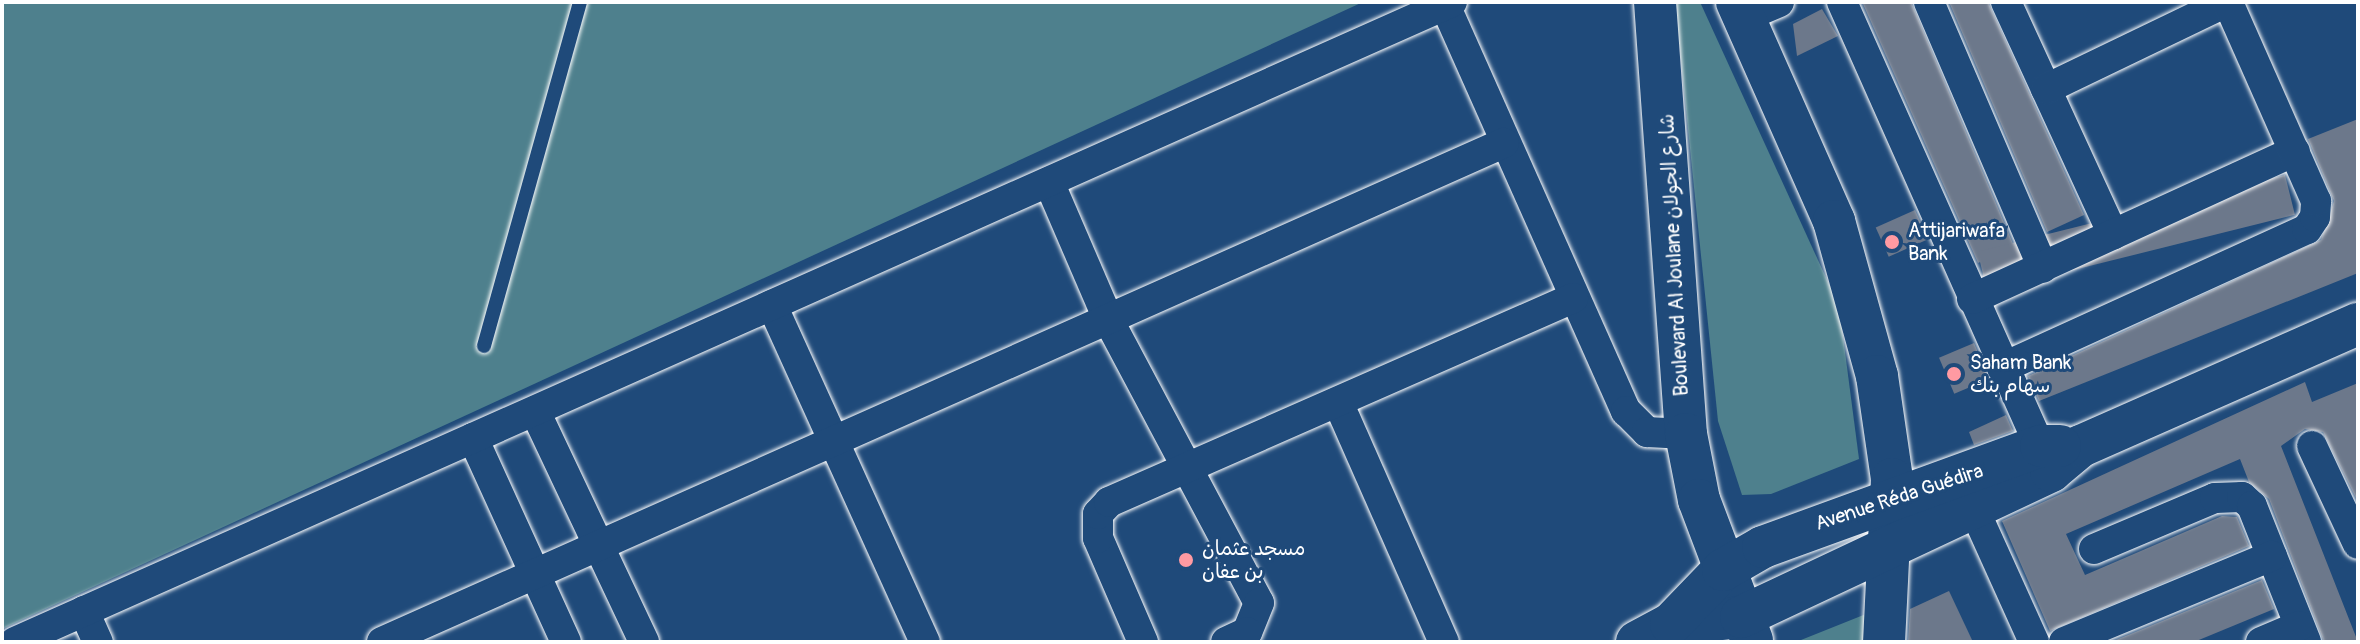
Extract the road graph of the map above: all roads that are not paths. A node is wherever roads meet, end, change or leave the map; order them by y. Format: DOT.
graph roads {
  1 [pos="580,2"];
  2 [pos="1655,2"];
  3 [pos="1842,2"];
  4 [pos="1929,2"];
  5 [pos="2006,2"];
  6 [pos="2228,2"];
  7 [pos="1448,4"];
  8 [pos="1754,7"];
  9 [pos="2046,89"];
  10 [pos="1504,143"];
  11 [pos="2295,151"];
  12 [pos="1049,182"];
  13 [pos="2113,235"];
  14 [pos="2043,268"];
  15 [pos="1573,298"];
  16 [pos="1972,299"];
  17 [pos="772,305"];
  18 [pos="1109,321"];
  19 [pos="2358,324"];
  20 [pos="484,346"];
  21 [pos="2002,368"];
  22 [pos="1338,402"];
  23 [pos="535,411"];
  24 [pos="1686,434"];
  25 [pos="473,438"];
  26 [pos="835,444"];
  27 [pos="2312,446"];
  28 [pos="2057,454"];
  29 [pos="1188,464"];
  30 [pos="1892,500"];
  31 [pos="1974,509"];
  32 [pos="2358,544"];
  33 [pos="598,547"];
  34 [pos="2094,549"];
  35 [pos="1891,550"];
  36 [pos="2272,556"];
  37 [pos="1723,570"];
  38 [pos="537,579"];
  39 [pos="84,611"];
  40 [pos="1747,630"];
  41 [pos="1654,633"];
  42 [pos="56,634"];
  43 [pos="2302,634"];
  44 [pos="15,642"];
  45 [pos="98,642"];
  46 [pos="382,642"];
  47 [pos="566,642"];
  48 [pos="644,642"];
  49 [pos="925,642"];
  50 [pos="1143,642"];
  51 [pos="1226,642"];
  52 [pos="1444,642"];
  53 [pos="1884,642"];
  54 [pos="2034,642"];
  55 [pos="2064,642"];
  56 [pos="2261,642"];
  1 -- 20 [label="lane"];
  2 -- 24 [label="main road, Boulevard Al Joulane شارع الجولان"];
  3 -- 16 [label="street"];
  4 -- 14 [label="street"];
  5 -- 9 [label="street"];
  6 -- 9 [label="street"];
  6 -- 11 [label="street"];
  7 -- 10 [label="street"];
  7 -- 12 [label="street"];
  8 -- 30 [label="main road"];
  9 -- 13 [label="street"];
  10 -- 15 [label="street"];
  10 -- 18 [label="street"];
  11 -- 13 [label="street"];
  11 -- 21 [label="street"];
  12 -- 17 [label="street"];
  12 -- 18 [label="street"];
  13 -- 14 [label="street"];
  14 -- 16 [label="street"];
  15 -- 22 [label="street"];
  15 -- 24 [label="street"];
  16 -- 21 [label="street"];
  17 -- 23 [label="street"];
  17 -- 26 [label="street"];
  18 -- 26 [label="street"];
  18 -- 29 [label="street"];
  19 -- 28 [label="main road, Avenue Réda Guédira"];
  21 -- 28 [label="street"];
  22 -- 29 [label="street"];
  22 -- 52 [label="street"];
  23 -- 25 [label="street"];
  23 -- 33 [label="street"];
  24 -- 37 [label="main road, Boulevard Al Joulane شارع الجولان"];
  25 -- 38 [label="street"];
  25 -- 39 [label="street"];
  26 -- 33 [label="street"];
  26 -- 49 [label="street"];
  27 -- 32 [label="street"];
  28 -- 30 [label="main road, Avenue Réda Guédira"];
  28 -- 31 [label="main road, Avenue Réda Guédira"];
  29 -- 50 [label="street"];
  29 -- 51 [label="street"];
  30 -- 35 [label="main road"];
  30 -- 37 [label="main road, Avenue Réda Guédira"];
  31 -- 35 [label="main road, Avenue Réda Guédira"];
  31 -- 54 [label="street"];
  33 -- 38 [label="street"];
  33 -- 48 [label="street"];
  34 -- 36 [label="street"];
  35 -- 40 [label="main road, Avenue Réda Guédira"];
  35 -- 53 [label="main road"];
  36 -- 43 [label="street"];
  36 -- 55 [label="street"];
  37 -- 40 [label="main road, Boulevard Al Joulane شارع الجولان"];
  37 -- 41 [label="main road, Avenue Réda Guédira"];
  38 -- 46 [label="street"];
  38 -- 47 [label="street"];
  39 -- 42 [label="street"];
  39 -- 45 [label="street"];
  40 -- 41 [label="main road, Avenue Réda Guédira"];
  42 -- 44 [label="street"];
  43 -- 56 [label="street"];
}
